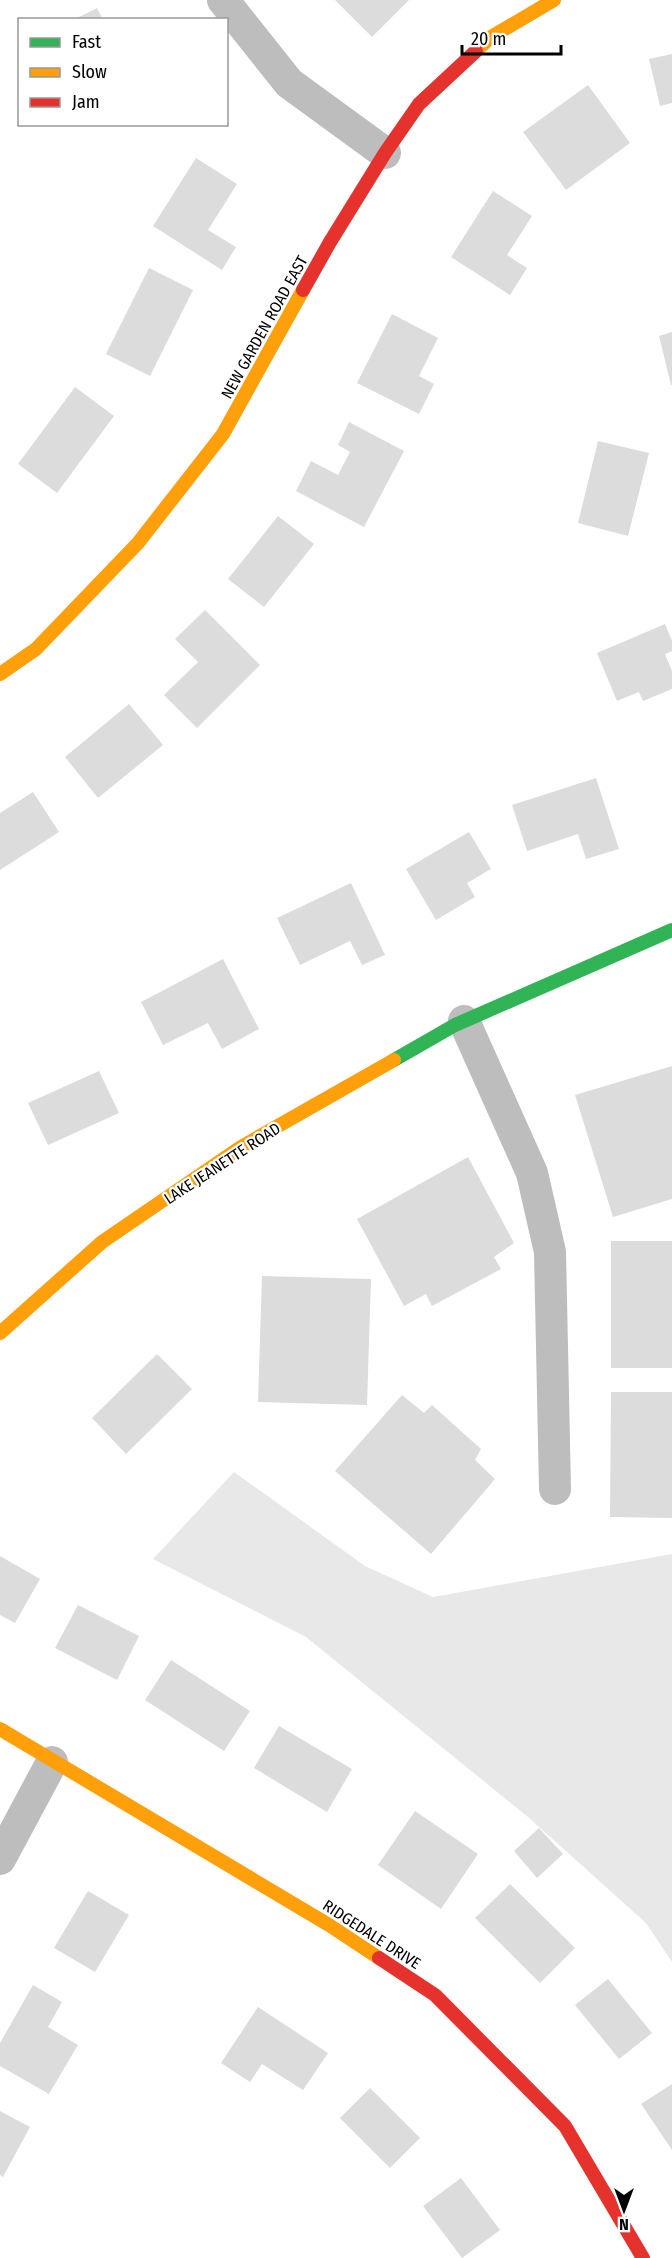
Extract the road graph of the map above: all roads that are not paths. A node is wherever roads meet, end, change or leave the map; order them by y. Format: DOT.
graph roads {
  1 [pos="223,0"];
  2 [pos="554,0"];
  3 [pos="385,153"];
  4 [pos="0,674"];
  5 [pos="672,930"];
  6 [pos="464,1022"];
  7 [pos="0,1333"];
  8 [pos="555,1489"];
  9 [pos="0,1729"];
  10 [pos="52,1762"];
  11 [pos="0,1858"];
  12 [pos="643,2258"];
  1 -- 3 [label="street"];
  2 -- 3 [label="street, NEW GARDEN ROAD EAST"];
  3 -- 4 [label="street, NEW GARDEN ROAD EAST"];
  5 -- 6 [label="street, LAKE JEANETTE ROAD"];
  6 -- 7 [label="street, LAKE JEANETTE ROAD"];
  6 -- 8 [label="street"];
  9 -- 10 [label="street, RIDGEDALE DRIVE"];
  10 -- 11 [label="street"];
  10 -- 12 [label="street, RIDGEDALE DRIVE"];
}
